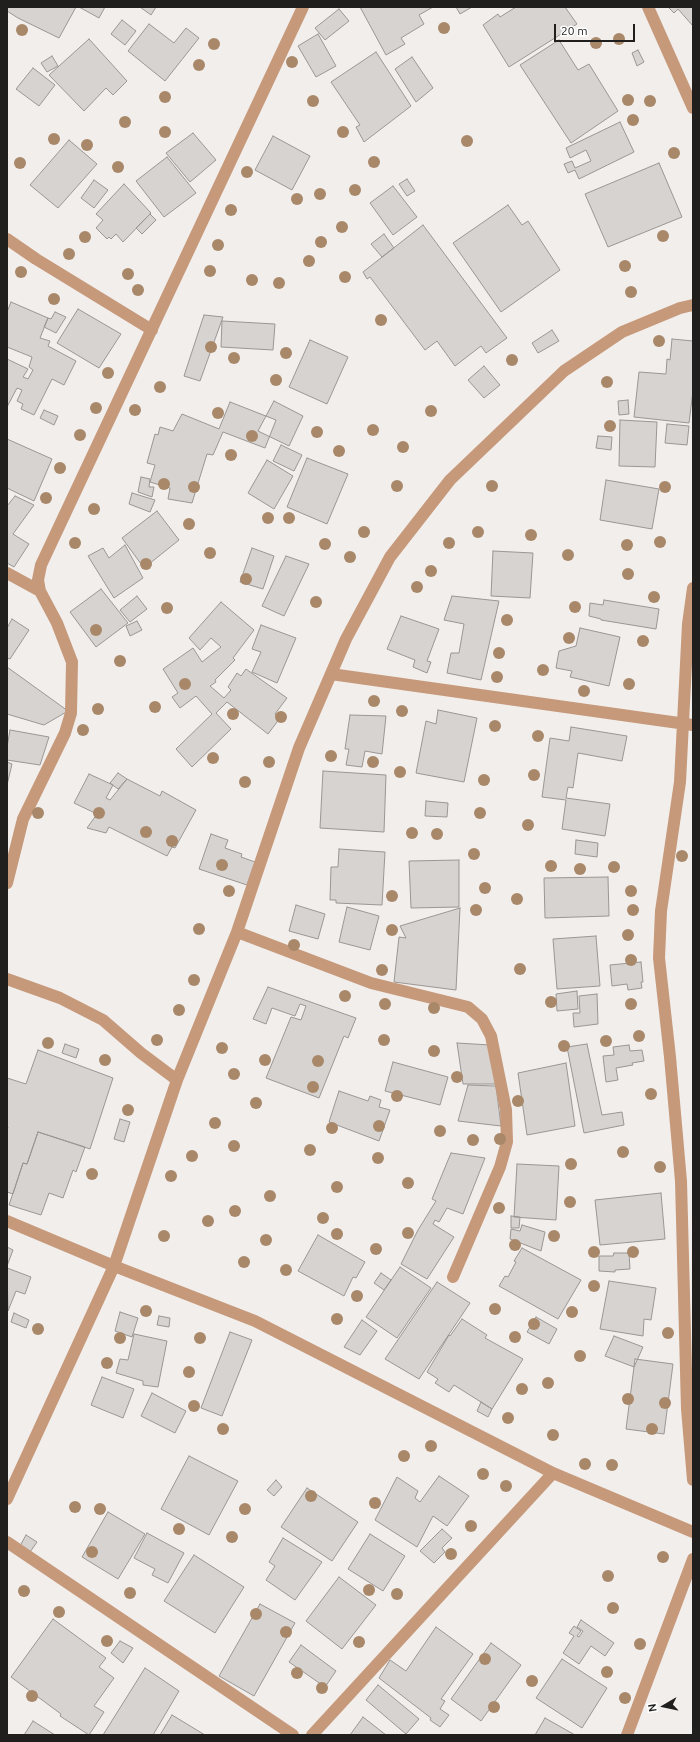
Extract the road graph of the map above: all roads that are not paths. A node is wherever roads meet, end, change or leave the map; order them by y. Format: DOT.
graph roads {
  1 [pos="303,7"];
  2 [pos="648,7"];
  3 [pos="693,108"];
  4 [pos="7,239"];
  5 [pos="693,306"];
  6 [pos="152,330"];
  7 [pos="7,573"];
  8 [pos="693,588"];
  9 [pos="40,592"];
  10 [pos="331,674"];
  11 [pos="688,724"];
  12 [pos="7,883"];
  13 [pos="237,932"];
  14 [pos="7,979"];
  15 [pos="177,1080"];
  16 [pos="7,1222"];
  17 [pos="114,1266"];
  18 [pos="453,1277"];
  19 [pos="553,1473"];
  20 [pos="693,1480"];
  21 [pos="7,1500"];
  22 [pos="693,1532"];
  23 [pos="7,1542"];
  24 [pos="693,1559"];
  25 [pos="293,1735"];
  26 [pos="312,1735"];
  27 [pos="627,1735"];
  1 -- 6 [label="street"];
  2 -- 3 [label="street"];
  4 -- 6 [label="street"];
  5 -- 10 [label="street"];
  6 -- 9 [label="street"];
  7 -- 9 [label="street"];
  8 -- 11 [label="street"];
  9 -- 12 [label="street"];
  10 -- 11 [label="street"];
  10 -- 13 [label="street"];
  11 -- 20 [label="street"];
  13 -- 15 [label="street"];
  13 -- 18 [label="street"];
  14 -- 15 [label="street"];
  15 -- 17 [label="street"];
  16 -- 17 [label="street"];
  17 -- 19 [label="street"];
  17 -- 21 [label="street"];
  19 -- 22 [label="street"];
  19 -- 26 [label="street"];
  23 -- 25 [label="street"];
  24 -- 27 [label="street"];
}
